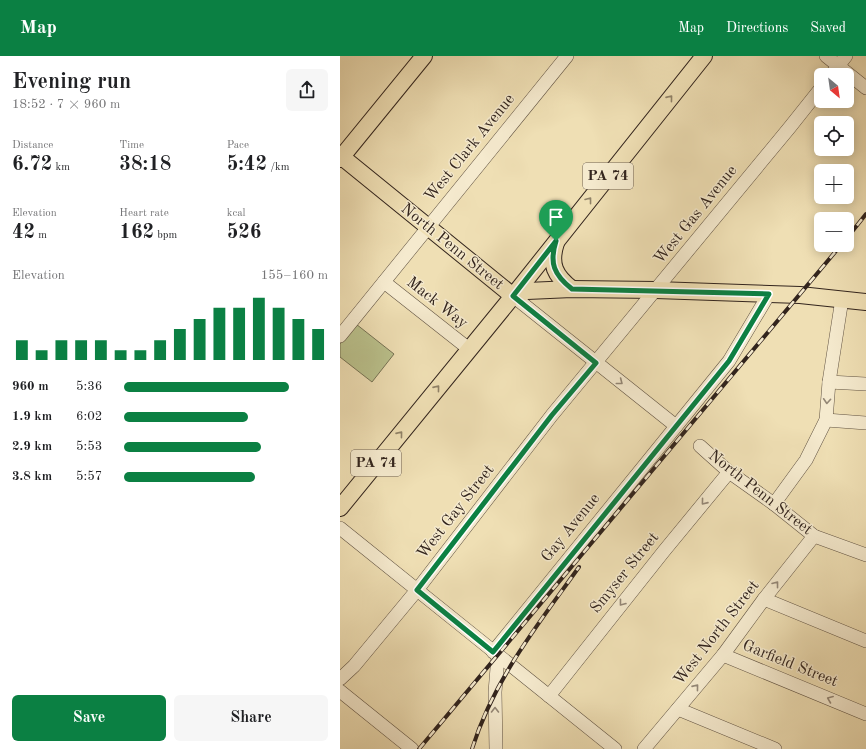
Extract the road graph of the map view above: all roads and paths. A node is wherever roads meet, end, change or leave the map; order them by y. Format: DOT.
graph roads {
  1 [pos="424,56"];
  2 [pos="567,56"];
  3 [pos="704,56"];
  4 [pos="826,56"];
  5 [pos="839,66"];
  6 [pos="866,88"];
  7 [pos="814,97"];
  8 [pos="341,157"];
  9 [pos="428,227"];
  10 [pos="556,241"];
  11 [pos="384,282"];
  12 [pos="572,289"];
  13 [pos="656,290"];
  14 [pos="769,294"];
  15 [pos="513,296"];
  16 [pos="842,299"];
  17 [pos="866,302"];
  18 [pos="340,336"];
  19 [pos="469,350"];
  20 [pos="596,363"];
  21 [pos="829,382"];
  22 [pos="866,384"];
  23 [pos="826,420"];
  24 [pos="866,424"];
  25 [pos="676,426"];
  26 [pos="700,446"];
  27 [pos="728,472"];
  28 [pos="774,504"];
  29 [pos="340,508"];
  30 [pos="340,528"];
  31 [pos="814,536"];
  32 [pos="866,554"];
  33 [pos="417,590"];
  34 [pos="764,599"];
  35 [pos="866,641"];
  36 [pos="496,654"];
  37 [pos="723,655"];
  38 [pos="340,679"];
  39 [pos="340,691"];
  40 [pos="549,696"];
  41 [pos="678,709"];
  42 [pos="866,714"];
  43 [pos="412,749"];
  44 [pos="496,749"];
  45 [pos="615,749"];
  46 [pos="644,749"];
  47 [pos="775,749"];
  1 -- 8 [label="main road"];
  2 -- 9 [label="street, West Clark Avenue"];
  10 -- 3 [label="main road, PA 74, one-way"];
  4 -- 5 [label="street"];
  5 -- 6 [label="street"];
  7 -- 13 [label="street, West Gas Avenue"];
  8 -- 9 [label="main road, North Penn Street"];
  9 -- 11 [label="street, West Clark Avenue"];
  9 -- 15 [label="main road, North Penn Street"];
  10 -- 12 [label="main road"];
  10 -- 15 [label="main road, PA 74"];
  11 -- 18 [label="street, West Clark Avenue"];
  11 -- 19 [label="street, Mack Way"];
  12 -- 13 [label="main road"];
  12 -- 15 [label="main road"];
  13 -- 14 [label="main road"];
  13 -- 20 [label="street, West Gas Avenue"];
  14 -- 16 [label="main road"];
  14 -- 25 [label="street, Gay Avenue"];
  15 -- 19 [label="main road, PA 74"];
  15 -- 20 [label="street, North Penn Street"];
  16 -- 17 [label="main road"];
  16 -- 21 [label="street"];
  29 -- 19 [label="main road, PA 74, one-way"];
  20 -- 25 [label="street, North Penn Street, one-way"];
  20 -- 33 [label="street, West Gay Street"];
  21 -- 22 [label="street"];
  21 -- 23 [label="street, one-way"];
  23 -- 24 [label="street"];
  23 -- 28 [label="street"];
  25 -- 36 [label="street, Gay Avenue"];
  26 -- 27 [label="street, North Penn Street"];
  27 -- 28 [label="street, North Penn Street"];
  27 -- 40 [label="street, Smyser Street, one-way"];
  28 -- 31 [label="street, North Penn Street"];
  30 -- 33 [label="street"];
  31 -- 32 [label="street, North Penn Street"];
  34 -- 31 [label="street, West North Street, one-way"];
  33 -- 36 [label="street"];
  33 -- 38 [label="street, West Gay Street"];
  34 -- 35 [label="street"];
  34 -- 37 [label="street, West North Street"];
  36 -- 40 [label="street"];
  44 -- 36 [label="street, one-way"];
  41 -- 37 [label="street, West North Street, one-way"];
  42 -- 37 [label="street, Garfield Street, one-way"];
  39 -- 43 [label="street"];
  40 -- 45 [label="street"];
  41 -- 46 [label="street, West North Street"];
  41 -- 47 [label="street"];
}
